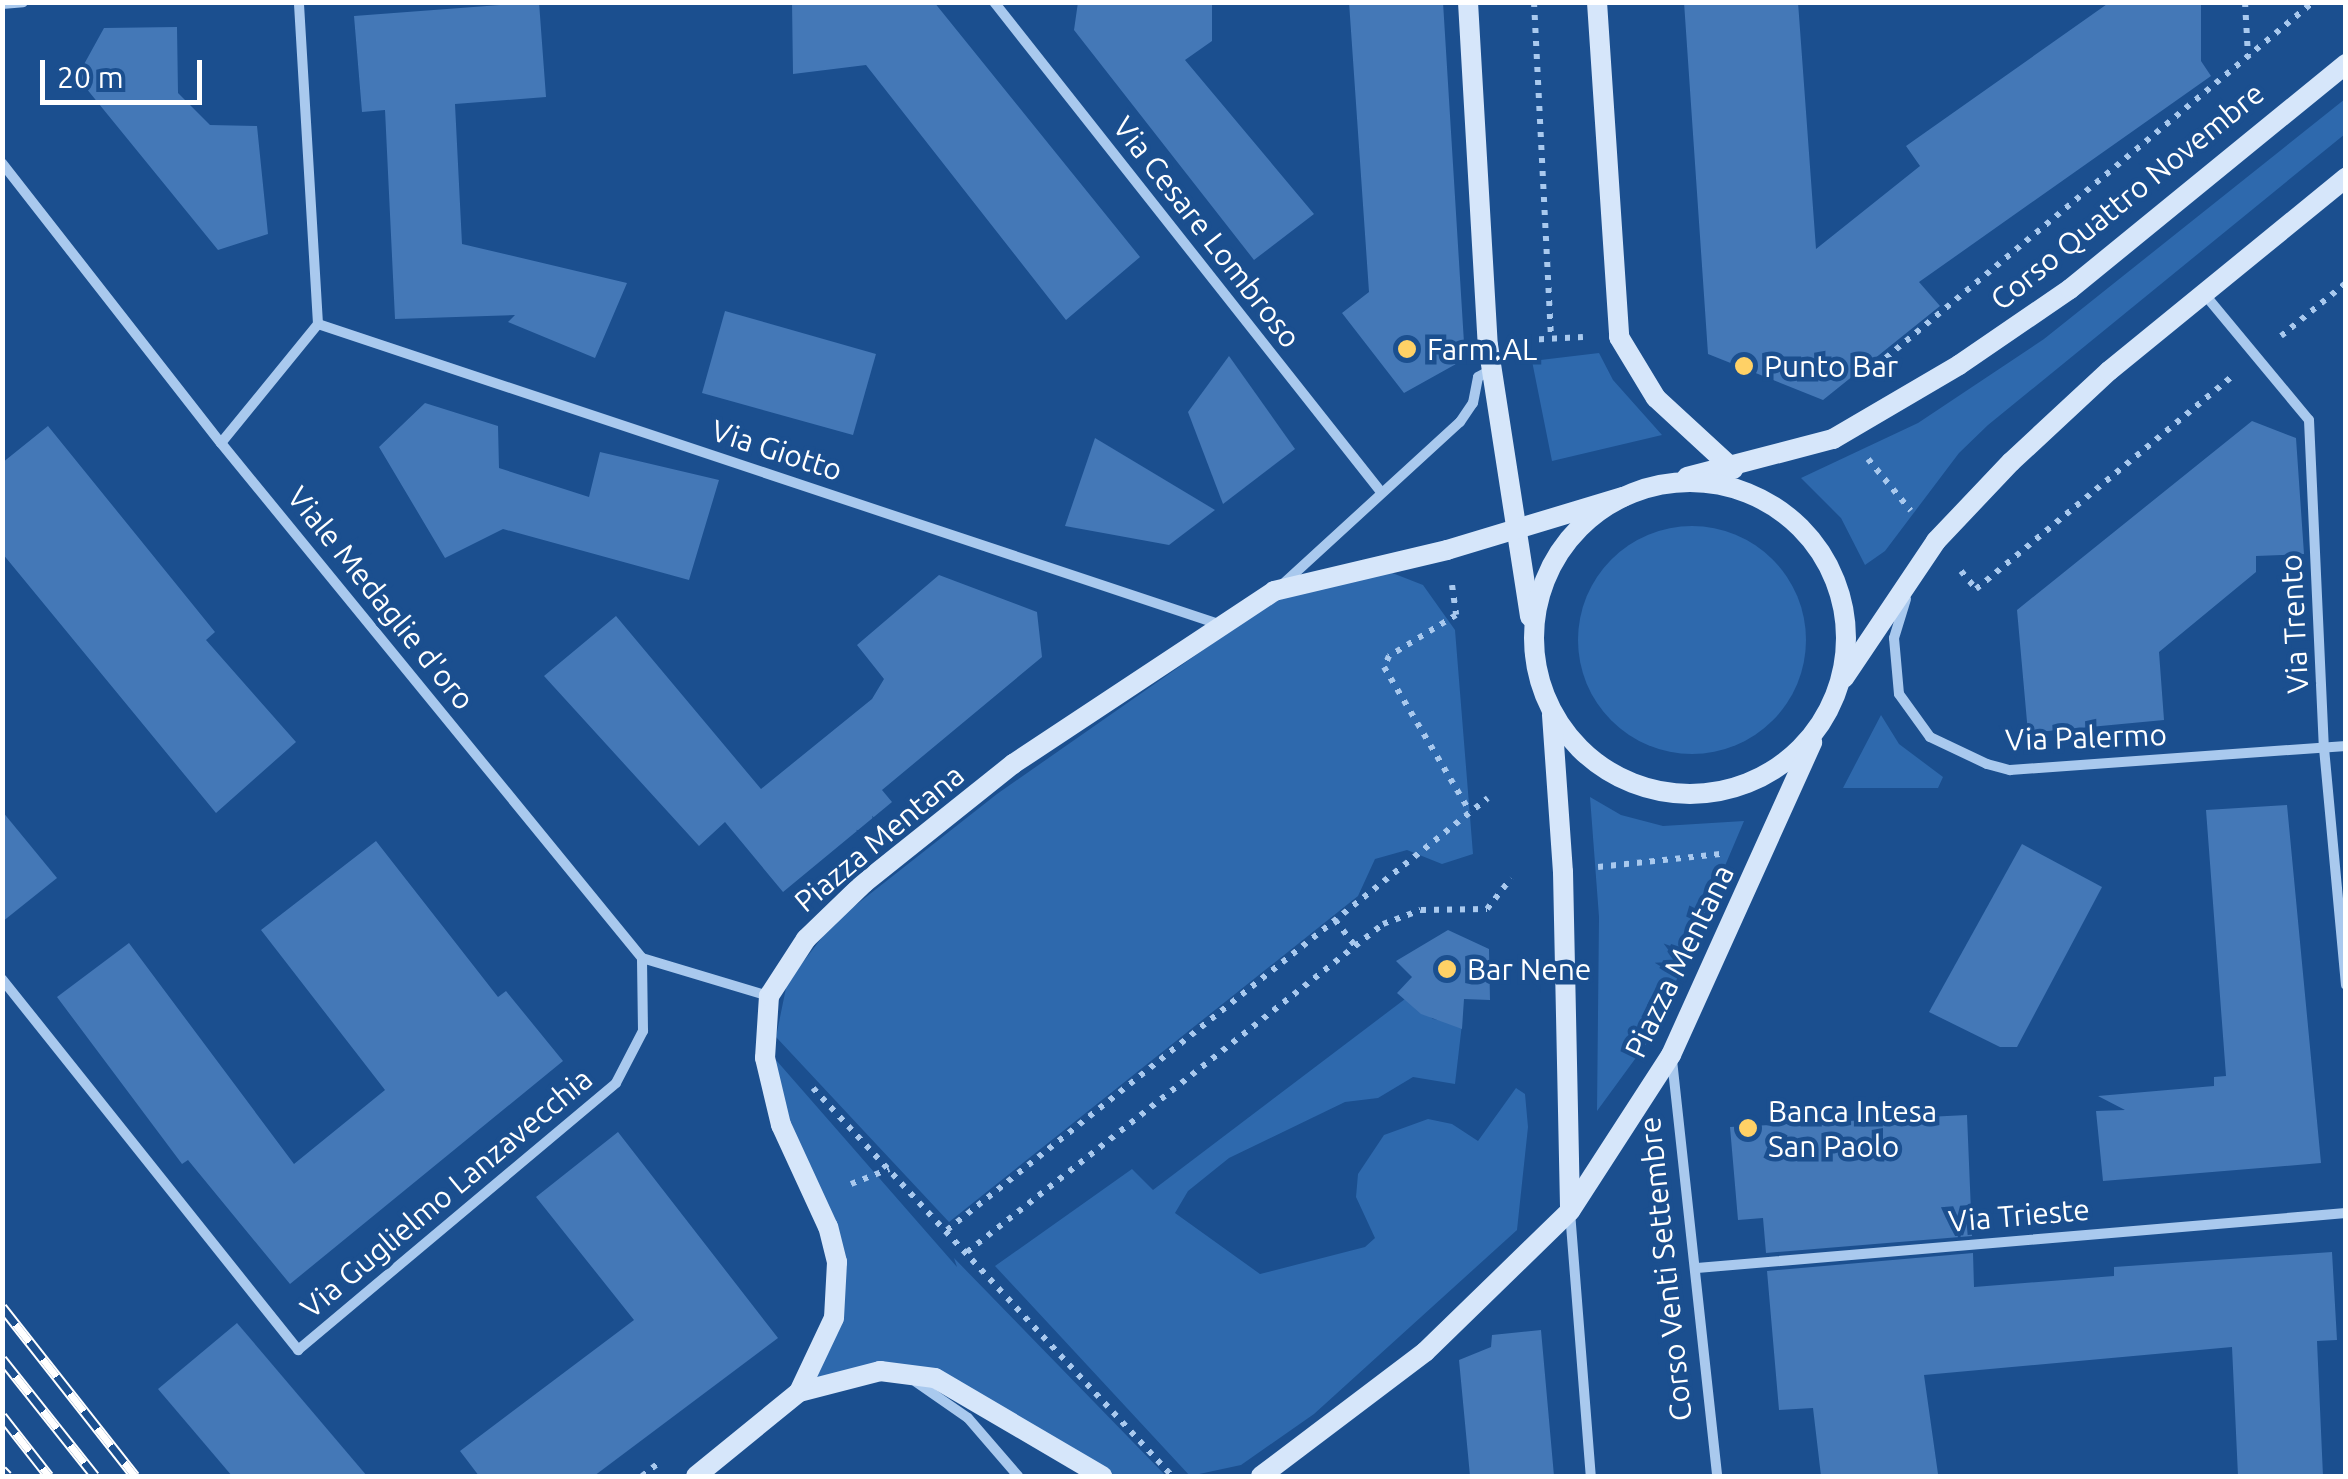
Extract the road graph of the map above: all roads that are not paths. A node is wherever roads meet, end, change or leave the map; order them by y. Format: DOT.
graph roads {
  1 [pos="22,2"];
  2 [pos="299,2"];
  3 [pos="994,2"];
  4 [pos="1468,2"];
  5 [pos="1596,2"];
  6 [pos="2,4"];
  7 [pos="2346,64"];
  8 [pos="2,164"];
  9 [pos="2346,178"];
  10 [pos="2206,296"];
  11 [pos="318,324"];
  12 [pos="1491,370"];
  13 [pos="222,443"];
  14 [pos="1726,464"];
  15 [pos="1668,483"];
  16 [pos="1382,492"];
  17 [pos="1623,496"];
  18 [pos="1791,519"];
  19 [pos="1516,529"];
  20 [pos="1936,541"];
  21 [pos="1274,592"];
  22 [pos="1219,624"];
  23 [pos="1533,637"];
  24 [pos="1838,688"];
  25 [pos="1552,712"];
  26 [pos="1818,726"];
  27 [pos="2346,746"];
  28 [pos="2324,748"];
  29 [pos="642,958"];
  30 [pos="2,979"];
  31 [pos="2346,986"];
  32 [pos="769,996"];
  33 [pos="1671,1055"];
  34 [pos="1570,1210"];
  35 [pos="2346,1213"];
  36 [pos="1697,1268"];
  37 [pos="866,1373"];
  38 [pos="799,1392"];
  39 [pos="696,1476"];
  40 [pos="1018,1476"];
  41 [pos="1102,1476"];
  42 [pos="1261,1476"];
  43 [pos="1591,1476"];
  44 [pos="1717,1476"];
  1 -- 6 [label="street"];
  2 -- 11 [label="street"];
  3 -- 16 [label="street, Via Cesare Lombroso"];
  4 -- 12 [label="street"];
  5 -- 14 [label="street"];
  7 -- 14 [label="street, Corso Quattro Novembre"];
  8 -- 13 [label="street, Viale Medaglie d'oro"];
  9 -- 10 [label="street"];
  10 -- 20 [label="street"];
  10 -- 28 [label="street, Via Trento"];
  11 -- 13 [label="street"];
  11 -- 22 [label="street, Via Giotto"];
  12 -- 16 [label="street, Piazza Mentana"];
  12 -- 19 [label="street"];
  13 -- 29 [label="street, Viale Medaglie d'oro"];
  14 -- 15 [label="street, Corso Quattro Novembre"];
  14 -- 18 [label="street"];
  15 -- 17 [label="street"];
  15 -- 18 [label="street"];
  16 -- 21 [label="street, Piazza Mentana"];
  17 -- 19 [label="street, Piazza Mentana"];
  17 -- 23 [label="street"];
  18 -- 24 [label="street"];
  19 -- 21 [label="street, Piazza Mentana"];
  19 -- 23 [label="street"];
  20 -- 24 [label="street"];
  20 -- 28 [label="street, Via Palermo"];
  21 -- 22 [label="street, Piazza Mentana"];
  22 -- 32 [label="street, Piazza Mentana"];
  23 -- 25 [label="street"];
  24 -- 26 [label="street"];
  25 -- 26 [label="street"];
  25 -- 34 [label="street"];
  26 -- 33 [label="street, Piazza Mentana"];
  27 -- 28 [label="street, Via Palermo"];
  28 -- 31 [label="street, Via Trento"];
  29 -- 30 [label="street, Via Guglielmo Lanzavecchia"];
  29 -- 32 [label="street"];
  32 -- 38 [label="street"];
  33 -- 34 [label="street, Piazza Mentana"];
  33 -- 36 [label="street, Corso Venti Settembre"];
  34 -- 42 [label="street, Piazza Mentana"];
  34 -- 43 [label="street"];
  35 -- 36 [label="street, Via Trieste"];
  36 -- 44 [label="street, Corso Venti Settembre"];
  37 -- 38 [label="street"];
  37 -- 40 [label="street"];
  37 -- 41 [label="street"];
  38 -- 39 [label="street"];
}
